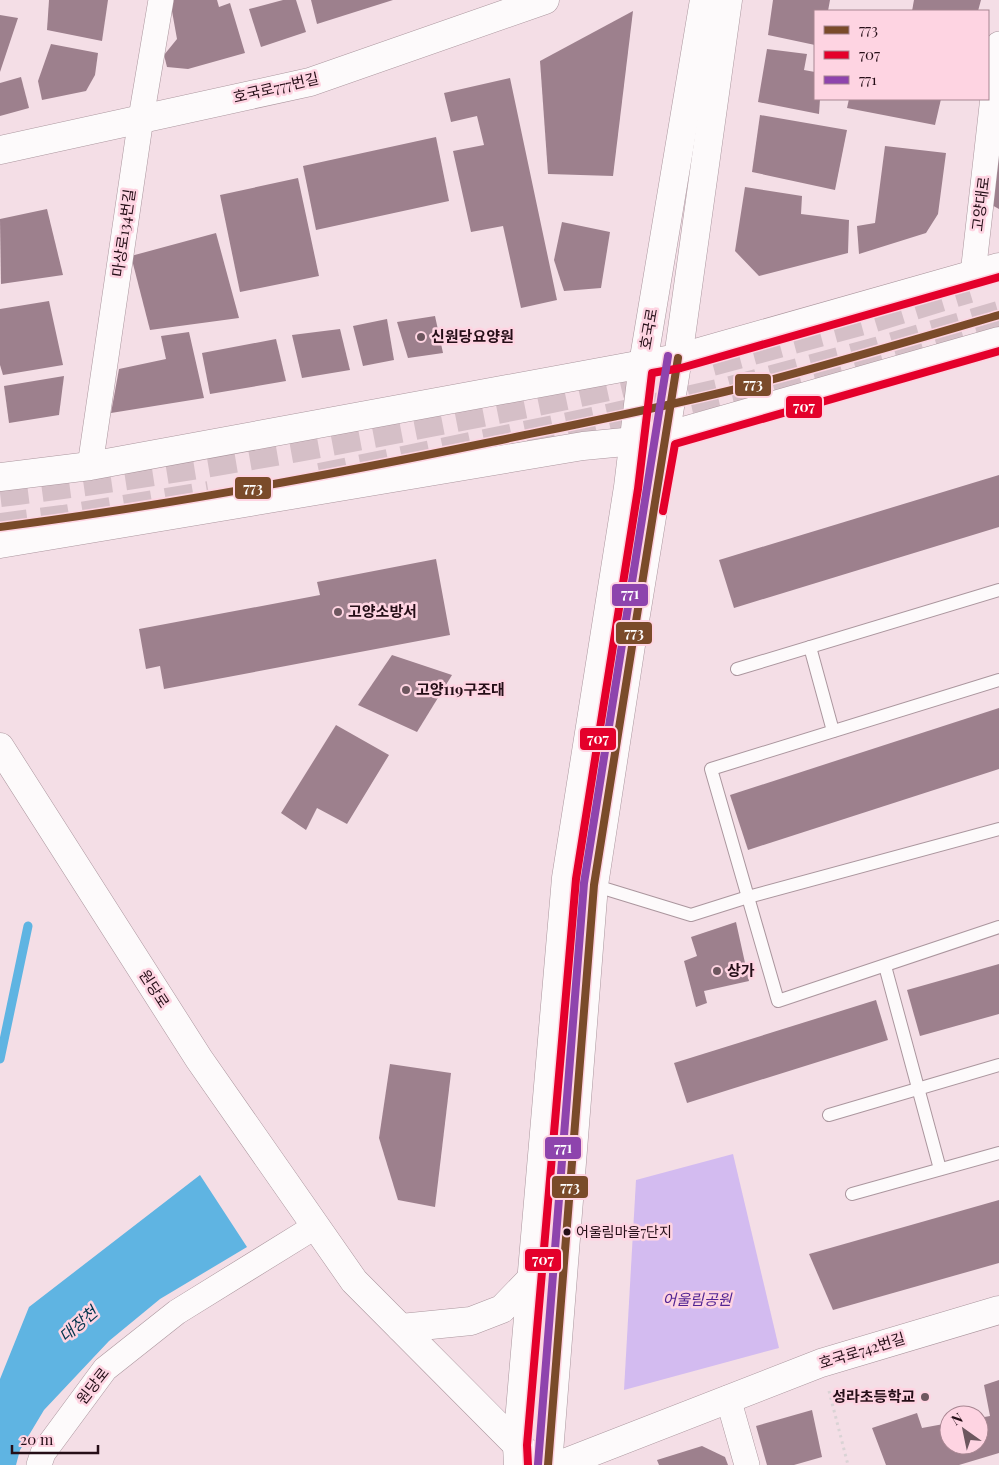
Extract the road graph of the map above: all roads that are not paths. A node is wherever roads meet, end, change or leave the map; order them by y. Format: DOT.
graph roads {
  1 [pos="161,0"];
  2 [pos="546,0"];
  3 [pos="704,0"];
  4 [pos="728,0"];
  5 [pos="999,44"];
  6 [pos="142,118"];
  7 [pos="0,150"];
  8 [pos="999,266"];
  9 [pos="973,274"];
  10 [pos="999,340"];
  11 [pos="678,358"];
  12 [pos="643,364"];
  13 [pos="666,436"];
  14 [pos="635,441"];
  15 [pos="90,466"];
  16 [pos="0,477"];
  17 [pos="0,544"];
  18 [pos="999,590"];
  19 [pos="610,604"];
  20 [pos="631,645"];
  21 [pos="810,647"];
  22 [pos="737,669"];
  23 [pos="999,680"];
  24 [pos="833,731"];
  25 [pos="2,760"];
  26 [pos="999,829"];
  27 [pos="566,878"];
  28 [pos="594,885"];
  29 [pos="748,897"];
  30 [pos="999,927"];
  31 [pos="885,966"];
  32 [pos="999,1065"];
  33 [pos="919,1088"];
  34 [pos="829,1115"];
  35 [pos="999,1153"];
  36 [pos="940,1169"];
  37 [pos="852,1194"];
  38 [pos="316,1226"];
  39 [pos="532,1278"];
  40 [pos="999,1310"];
  41 [pos="401,1328"];
  42 [pos="728,1398"];
  43 [pos="518,1455"];
  44 [pos="39,1465"];
  45 [pos="542,1465"];
  46 [pos="548,1465"];
  47 [pos="559,1465"];
  48 [pos="747,1465"];
  1 -- 6 [label="street, 마상로134번길"];
  2 -- 6 [label="main road, 호국로777번길"];
  3 -- 12 [label="main road, 호국로"];
  4 -- 11 [label="main road"];
  5 -- 9 [label="street, 고양대로"];
  6 -- 7 [label="main road, 호국로777번길"];
  6 -- 15 [label="street, 마상로134번길"];
  8 -- 9 [label="main road"];
  9 -- 11 [label="main road"];
  10 -- 13 [label="main road"];
  11 -- 12 [label="main road"];
  11 -- 13 [label="main road"];
  12 -- 14 [label="main road, 호국로"];
  12 -- 15 [label="main road"];
  13 -- 14 [label="main road"];
  13 -- 20 [label="main road"];
  14 -- 17 [label="main road"];
  14 -- 19 [label="main road, 호국로"];
  15 -- 16 [label="main road"];
  18 -- 21 [label="lane"];
  19 -- 20 [label="main road"];
  19 -- 27 [label="main road, 호국로"];
  20 -- 28 [label="main road"];
  21 -- 22 [label="lane"];
  21 -- 24 [label="lane"];
  23 -- 24 [label="lane"];
  24 -- 29 [label="lane"];
  25 -- 38 [label="main road, 원당로"];
  26 -- 29 [label="lane"];
  27 -- 28 [label="lane"];
  27 -- 39 [label="main road, 호국로"];
  28 -- 29 [label="lane"];
  28 -- 46 [label="main road"];
  29 -- 31 [label="lane"];
  30 -- 31 [label="lane"];
  31 -- 33 [label="lane"];
  32 -- 33 [label="lane"];
  33 -- 34 [label="lane"];
  33 -- 36 [label="lane"];
  35 -- 36 [label="lane"];
  36 -- 37 [label="lane"];
  38 -- 41 [label="main road, 원당로"];
  38 -- 44 [label="street, 원당로"];
  39 -- 41 [label="main road"];
  39 -- 43 [label="main road, 호국로"];
  40 -- 42 [label="main road, 호국로742번길"];
  41 -- 43 [label="main road, 원당로"];
  42 -- 47 [label="main road, 호국로742번길"];
  42 -- 48 [label="street"];
  43 -- 45 [label="main road, 원당로"];
}
